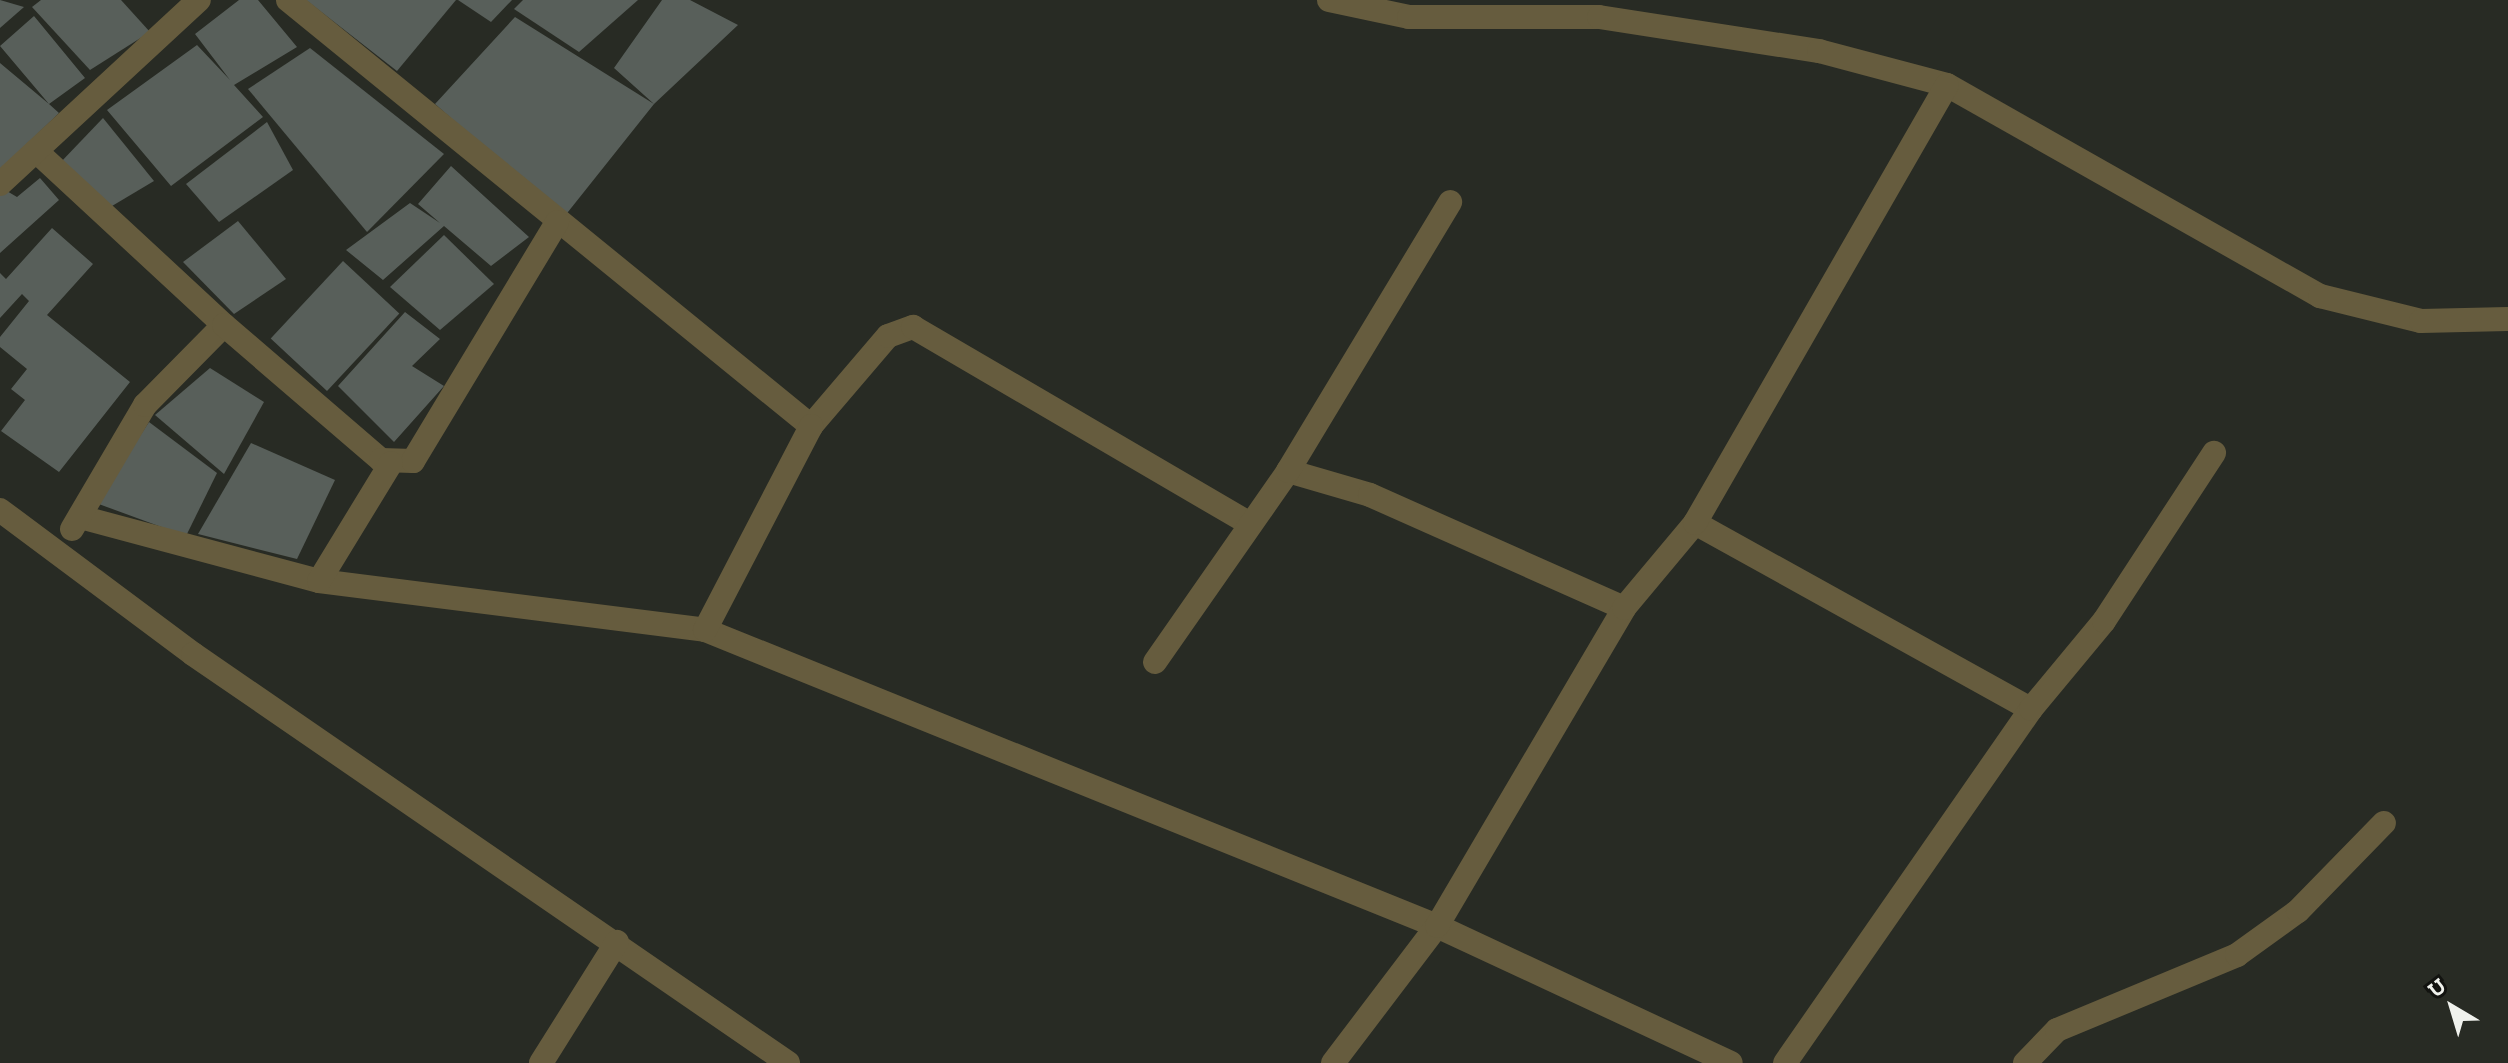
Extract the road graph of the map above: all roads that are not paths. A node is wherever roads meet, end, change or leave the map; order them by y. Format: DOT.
graph roads {
  1 [pos="199,0"];
  2 [pos="288,0"];
  3 [pos="1329,0"];
  4 [pos="1947,85"];
  5 [pos="36,151"];
  6 [pos="0,184"];
  7 [pos="1450,202"];
  8 [pos="557,222"];
  9 [pos="2508,319"];
  10 [pos="224,325"];
  11 [pos="811,426"];
  12 [pos="2214,453"];
  13 [pos="391,463"];
  14 [pos="1288,471"];
  15 [pos="0,510"];
  16 [pos="80,517"];
  17 [pos="1249,523"];
  18 [pos="1695,523"];
  19 [pos="59,547"];
  20 [pos="319,581"];
  21 [pos="1624,608"];
  22 [pos="705,630"];
  23 [pos="1155,662"];
  24 [pos="2031,709"];
  25 [pos="2384,823"];
  26 [pos="1437,926"];
  27 [pos="617,942"];
  28 [pos="541,1063"];
  29 [pos="788,1063"];
  30 [pos="1333,1063"];
  31 [pos="1731,1063"];
  32 [pos="1785,1063"];
  33 [pos="2025,1063"];
  1 -- 5 [label="street"];
  2 -- 8 [label="street"];
  3 -- 4 [label="street"];
  4 -- 9 [label="street"];
  4 -- 18 [label="street"];
  5 -- 6 [label="street"];
  5 -- 10 [label="street"];
  7 -- 14 [label="street"];
  8 -- 11 [label="street"];
  8 -- 13 [label="street"];
  10 -- 13 [label="street"];
  10 -- 16 [label="street"];
  11 -- 17 [label="street"];
  11 -- 22 [label="street"];
  12 -- 24 [label="street"];
  13 -- 20 [label="street"];
  14 -- 17 [label="street"];
  14 -- 21 [label="street"];
  15 -- 19 [label="street"];
  16 -- 19 [label="street"];
  16 -- 20 [label="street"];
  17 -- 23 [label="street"];
  18 -- 21 [label="street"];
  18 -- 24 [label="street"];
  19 -- 27 [label="street"];
  20 -- 22 [label="street"];
  21 -- 26 [label="street"];
  22 -- 26 [label="street"];
  24 -- 32 [label="street"];
  25 -- 33 [label="street"];
  26 -- 30 [label="street"];
  26 -- 31 [label="street"];
  27 -- 28 [label="street"];
  27 -- 29 [label="street"];
}
